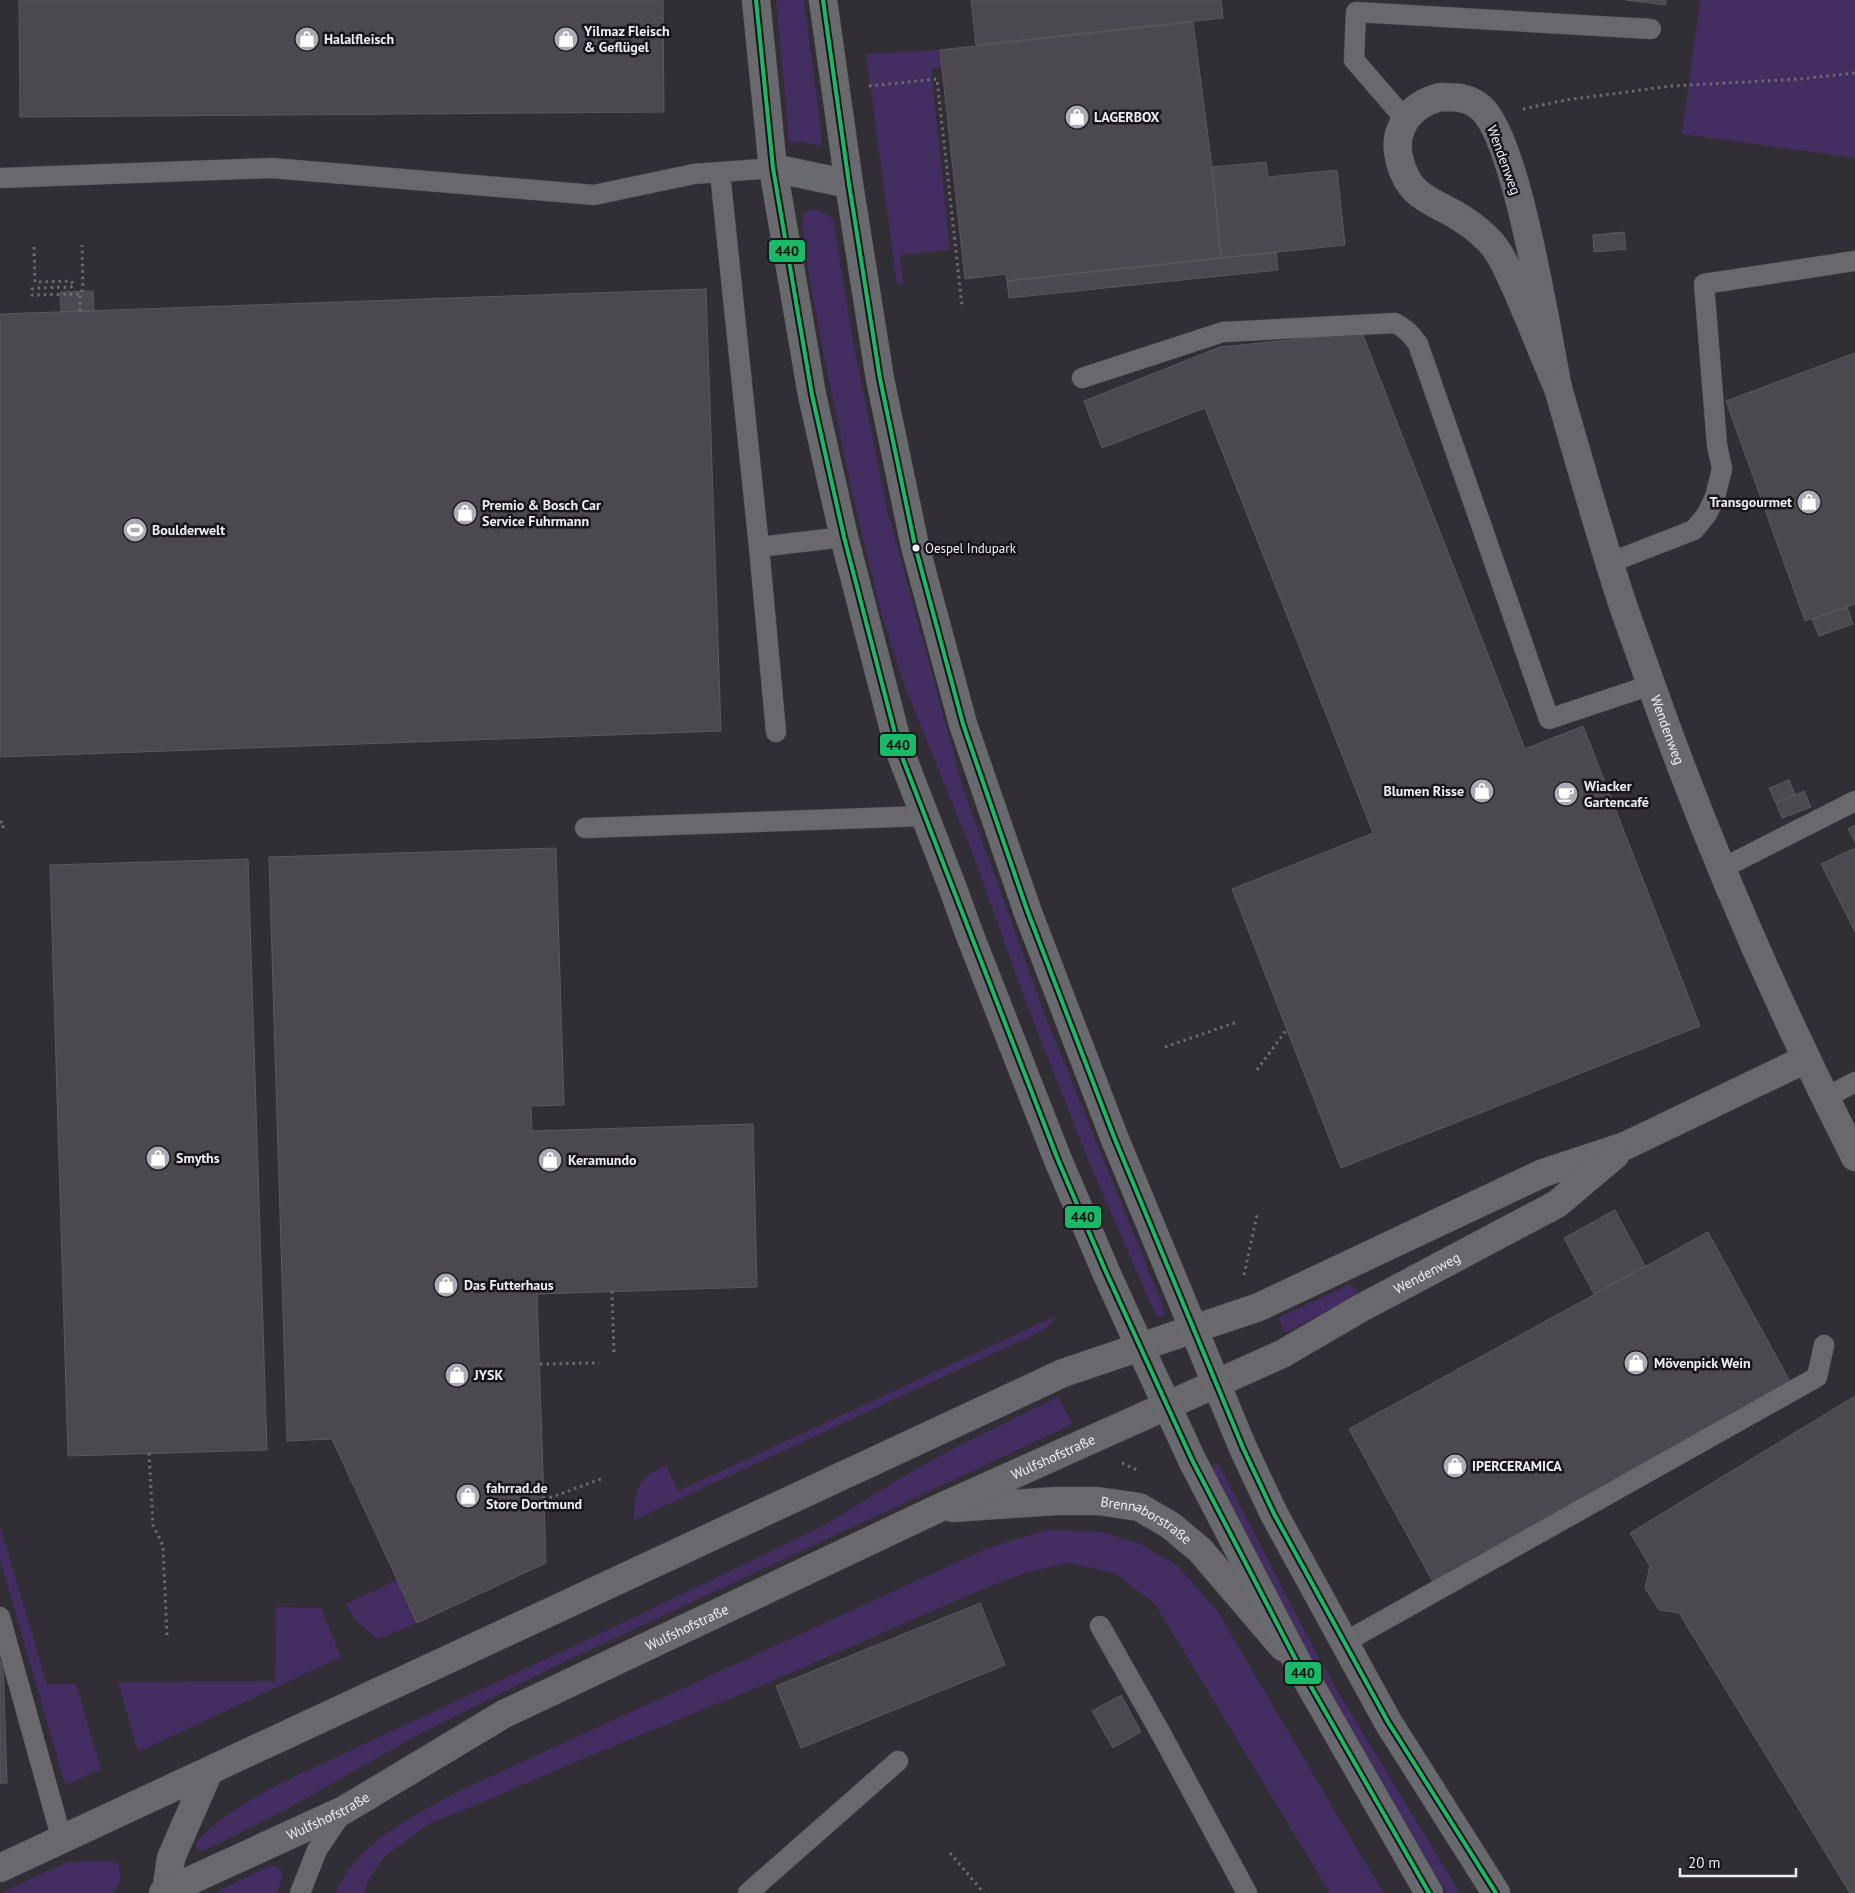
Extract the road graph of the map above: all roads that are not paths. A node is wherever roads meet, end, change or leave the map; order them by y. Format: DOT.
graph roads {
  1 [pos="756,0"];
  2 [pos="823,0"];
  3 [pos="1651,29"];
  4 [pos="1405,120"];
  5 [pos="773,168"];
  6 [pos="720,174"];
  7 [pos="0,178"];
  8 [pos="850,184"];
  9 [pos="1855,261"];
  10 [pos="1082,378"];
  11 [pos="1558,388"];
  12 [pos="844,537"];
  13 [pos="759,547"];
  14 [pos="1609,563"];
  15 [pos="1651,685"];
  16 [pos="776,732"];
  17 [pos="1855,802"];
  18 [pos="924,816"];
  19 [pos="585,828"];
  20 [pos="1721,869"];
  21 [pos="1806,1060"];
  22 [pos="1855,1082"];
  23 [pos="1825,1098"];
  24 [pos="1625,1146"];
  25 [pos="1855,1157"];
  26 [pos="1195,1328"];
  27 [pos="1824,1345"];
  28 [pos="1140,1347"];
  29 [pos="1217,1383"];
  30 [pos="1167,1405"];
  31 [pos="937,1509"];
  32 [pos="0,1617"];
  33 [pos="1100,1626"];
  34 [pos="1344,1642"];
  35 [pos="1298,1664"];
  36 [pos="898,1761"];
  37 [pos="209,1771"];
  38 [pos="344,1810"];
  39 [pos="62,1840"];
  40 [pos="0,1868"];
  41 [pos="164,1892"];
  42 [pos="300,1893"];
  43 [pos="748,1893"];
  44 [pos="1247,1893"];
  45 [pos="1429,1893"];
  46 [pos="1496,1893"];
  1 -- 5 [label="main road, Brennaborstraße"];
  2 -- 8 [label="main road"];
  3 -- 4 [label="lane"];
  4 -- 11 [label="street, Wendenweg"];
  4 -- 11 [label="street, Wendenweg"];
  5 -- 6 [label="lane"];
  5 -- 8 [label="main road"];
  5 -- 12 [label="main road, Brennaborstraße"];
  6 -- 7 [label="lane"];
  6 -- 13 [label="lane"];
  8 -- 26 [label="main road"];
  9 -- 14 [label="lane"];
  10 -- 15 [label="lane"];
  11 -- 14 [label="street, Wendenweg"];
  12 -- 13 [label="lane"];
  12 -- 18 [label="main road, Brennaborstraße"];
  13 -- 16 [label="lane"];
  14 -- 15 [label="street, Wendenweg"];
  15 -- 20 [label="street, Wendenweg"];
  17 -- 20 [label="lane"];
  18 -- 19 [label="lane"];
  18 -- 28 [label="main road, Brennaborstraße"];
  20 -- 21 [label="street, Wendenweg"];
  21 -- 23 [label="street, Wendenweg"];
  21 -- 24 [label="street, Wendenweg"];
  22 -- 23 [label="lane"];
  23 -- 25 [label="street, Wendenweg"];
  24 -- 26 [label="street, Wendenweg"];
  24 -- 29 [label="street, Wendenweg"];
  26 -- 28 [label="street"];
  26 -- 29 [label="main road"];
  27 -- 34 [label="lane"];
  28 -- 30 [label="main road, Brennaborstraße"];
  28 -- 37 [label="street"];
  29 -- 30 [label="street, Wulfshofstraße"];
  29 -- 34 [label="main road"];
  30 -- 31 [label="street, Wulfshofstraße"];
  30 -- 35 [label="main road, Brennaborstraße"];
  31 -- 35 [label="street, Brennaborstraße"];
  31 -- 38 [label="street, Wulfshofstraße"];
  32 -- 39 [label="lane"];
  33 -- 44 [label="lane"];
  34 -- 46 [label="main road"];
  35 -- 45 [label="main road, Brennaborstraße"];
  36 -- 43 [label="lane"];
  37 -- 39 [label="street"];
  37 -- 41 [label="street, Wulfshofstraße"];
  38 -- 41 [label="street, Wulfshofstraße"];
  38 -- 42 [label="lane"];
  39 -- 40 [label="street"];
}
